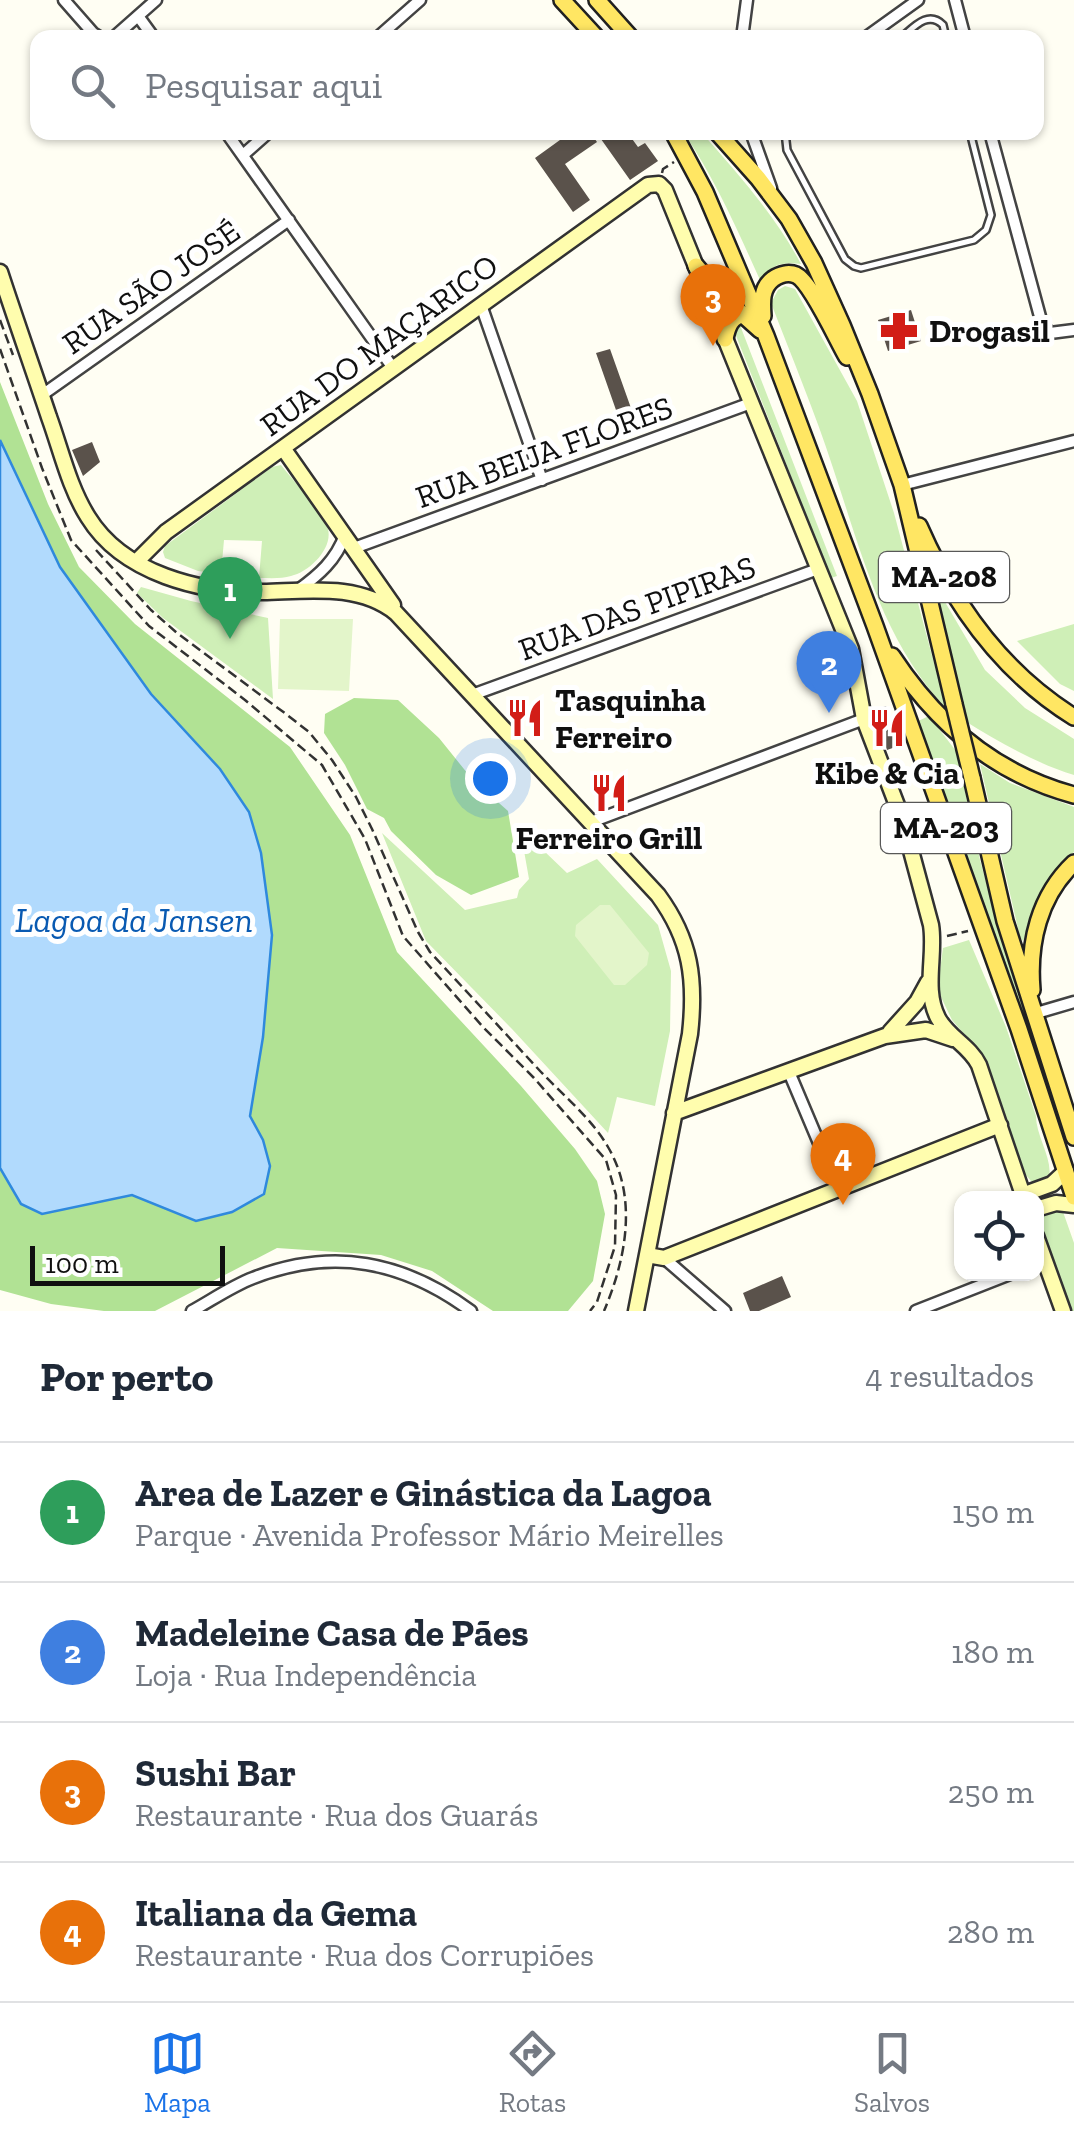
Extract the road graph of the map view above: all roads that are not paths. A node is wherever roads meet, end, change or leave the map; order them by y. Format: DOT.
graph roads {
  1 [pos="64,0"];
  2 [pos="156,0"];
  3 [pos="420,0"];
  4 [pos="562,0"];
  5 [pos="598,0"];
  6 [pos="747,0"];
  7 [pos="918,0"];
  8 [pos="955,0"];
  9 [pos="138,16"];
  10 [pos="90,30"];
  11 [pos="122,30"];
  12 [pos="148,30"];
  13 [pos="386,30"];
  14 [pos="589,30"];
  15 [pos="625,30"];
  16 [pos="743,30"];
  17 [pos="876,30"];
  18 [pos="910,30"];
  19 [pos="944,30"];
  20 [pos="963,30"];
  21 [pos="232,140"];
  22 [pos="260,140"];
  23 [pos="677,140"];
  24 [pos="725,140"];
  25 [pos="754,140"];
  26 [pos="786,140"];
  27 [pos="972,140"];
  28 [pos="992,140"];
  29 [pos="243,155"];
  30 [pos="777,203"];
  31 [pos="290,220"];
  32 [pos="696,266"];
  33 [pos="0,272"];
  34 [pos="481,305"];
  35 [pos="744,314"];
  36 [pos="1074,330"];
  37 [pos="766,336"];
  38 [pos="726,339"];
  39 [pos="393,368"];
  40 [pos="870,394"];
  41 [pos="42,395"];
  42 [pos="751,403"];
  43 [pos="1074,441"];
  44 [pos="283,448"];
  45 [pos="542,480"];
  46 [pos="902,485"];
  47 [pos="345,535"];
  48 [pos="354,548"];
  49 [pos="137,561"];
  50 [pos="818,569"];
  51 [pos="297,591"];
  52 [pos="405,622"];
  53 [pos="874,626"];
  54 [pos="472,695"];
  55 [pos="1074,718"];
  56 [pos="864,720"];
  57 [pos="1074,796"];
  58 [pos="591,822"];
  59 [pos="1074,863"];
  60 [pos="931,973"];
  61 [pos="1074,1002"];
  62 [pos="1034,1014"];
  63 [pos="885,1036"];
  64 [pos="956,1040"];
  65 [pos="789,1072"];
  66 [pos="674,1113"];
  67 [pos="1000,1125"];
  68 [pos="1074,1137"];
  69 [pos="1066,1171"];
  70 [pos="838,1188"];
  71 [pos="1021,1191"];
  72 [pos="1036,1191"];
  73 [pos="1074,1197"];
  74 [pos="1074,1206"];
  75 [pos="1044,1207"];
  76 [pos="646,1254"];
  77 [pos="664,1258"];
  78 [pos="1044,1271"];
  79 [pos="992,1281"];
  80 [pos="192,1311"];
  81 [pos="471,1311"];
  82 [pos="636,1311"];
  83 [pos="725,1311"];
  84 [pos="916,1311"];
  85 [pos="1063,1311"];
  1 -- 10 [label="street"];
  2 -- 9 [label="street"];
  3 -- 13 [label="street"];
  4 -- 14 [label="main road"];
  5 -- 15 [label="main road"];
  6 -- 16 [label="street"];
  7 -- 17 [label="street"];
  8 -- 20 [label="street"];
  9 -- 11 [label="street"];
  9 -- 12 [label="street"];
  18 -- 19 [label="lane"];
  21 -- 29 [label="street"];
  22 -- 29 [label="street"];
  23 -- 37 [label="main road, MA-203"];
  24 -- 30 [label="main road, MA-203"];
  25 -- 30 [label="street"];
  26 -- 27 [label="lane"];
  28 -- 36 [label="street"];
  29 -- 31 [label="street"];
  30 -- 40 [label="main road, MA-203"];
  31 -- 39 [label="street"];
  31 -- 41 [label="street, RUA SÃO JOSÉ"];
  32 -- 34 [label="street, RUA DO MAÇARICO"];
  32 -- 35 [label="main road"];
  32 -- 38 [label="street"];
  33 -- 41 [label="street"];
  34 -- 39 [label="street, RUA DO MAÇARICO"];
  34 -- 45 [label="street"];
  35 -- 37 [label="main road"];
  35 -- 38 [label="main road"];
  37 -- 40 [label="main road"];
  37 -- 53 [label="main road, MA-203"];
  38 -- 42 [label="street"];
  39 -- 44 [label="street, RUA DO MAÇARICO"];
  40 -- 46 [label="main road, MA-203"];
  41 -- 49 [label="street"];
  42 -- 45 [label="street, RUA BEIJA FLORES"];
  42 -- 50 [label="street"];
  43 -- 46 [label="street"];
  44 -- 47 [label="street"];
  44 -- 49 [label="street, RUA DO MAÇARICO"];
  45 -- 48 [label="street, RUA BEIJA FLORES"];
  46 -- 55 [label="main road, MA-208"];
  46 -- 62 [label="main road, MA-203, bridge"];
  47 -- 48 [label="street"];
  47 -- 51 [label="street"];
  48 -- 52 [label="street"];
  49 -- 51 [label="street"];
  50 -- 54 [label="street, RUA DAS PIPIRAS"];
  50 -- 56 [label="street"];
  51 -- 52 [label="street"];
  52 -- 54 [label="street"];
  53 -- 57 [label="main road, MA-208"];
  53 -- 69 [label="main road, MA-203"];
  54 -- 58 [label="street"];
  56 -- 58 [label="street"];
  56 -- 60 [label="street"];
  58 -- 66 [label="street"];
  59 -- 62 [label="main road"];
  60 -- 63 [label="street"];
  60 -- 64 [label="street"];
  61 -- 62 [label="street"];
  62 -- 68 [label="main road, MA-203"];
  63 -- 64 [label="street"];
  63 -- 65 [label="street"];
  64 -- 67 [label="street"];
  65 -- 66 [label="street"];
  65 -- 70 [label="street"];
  66 -- 76 [label="street"];
  67 -- 70 [label="street"];
  67 -- 71 [label="street"];
  69 -- 72 [label="street"];
  69 -- 73 [label="main road, MA-203"];
  70 -- 77 [label="street"];
  74 -- 75 [label="street"];
  76 -- 77 [label="street"];
  76 -- 82 [label="street"];
  77 -- 83 [label="street"];
  78 -- 85 [label="street"];
  79 -- 84 [label="street"];
  80 -- 81 [label="street"];
}
